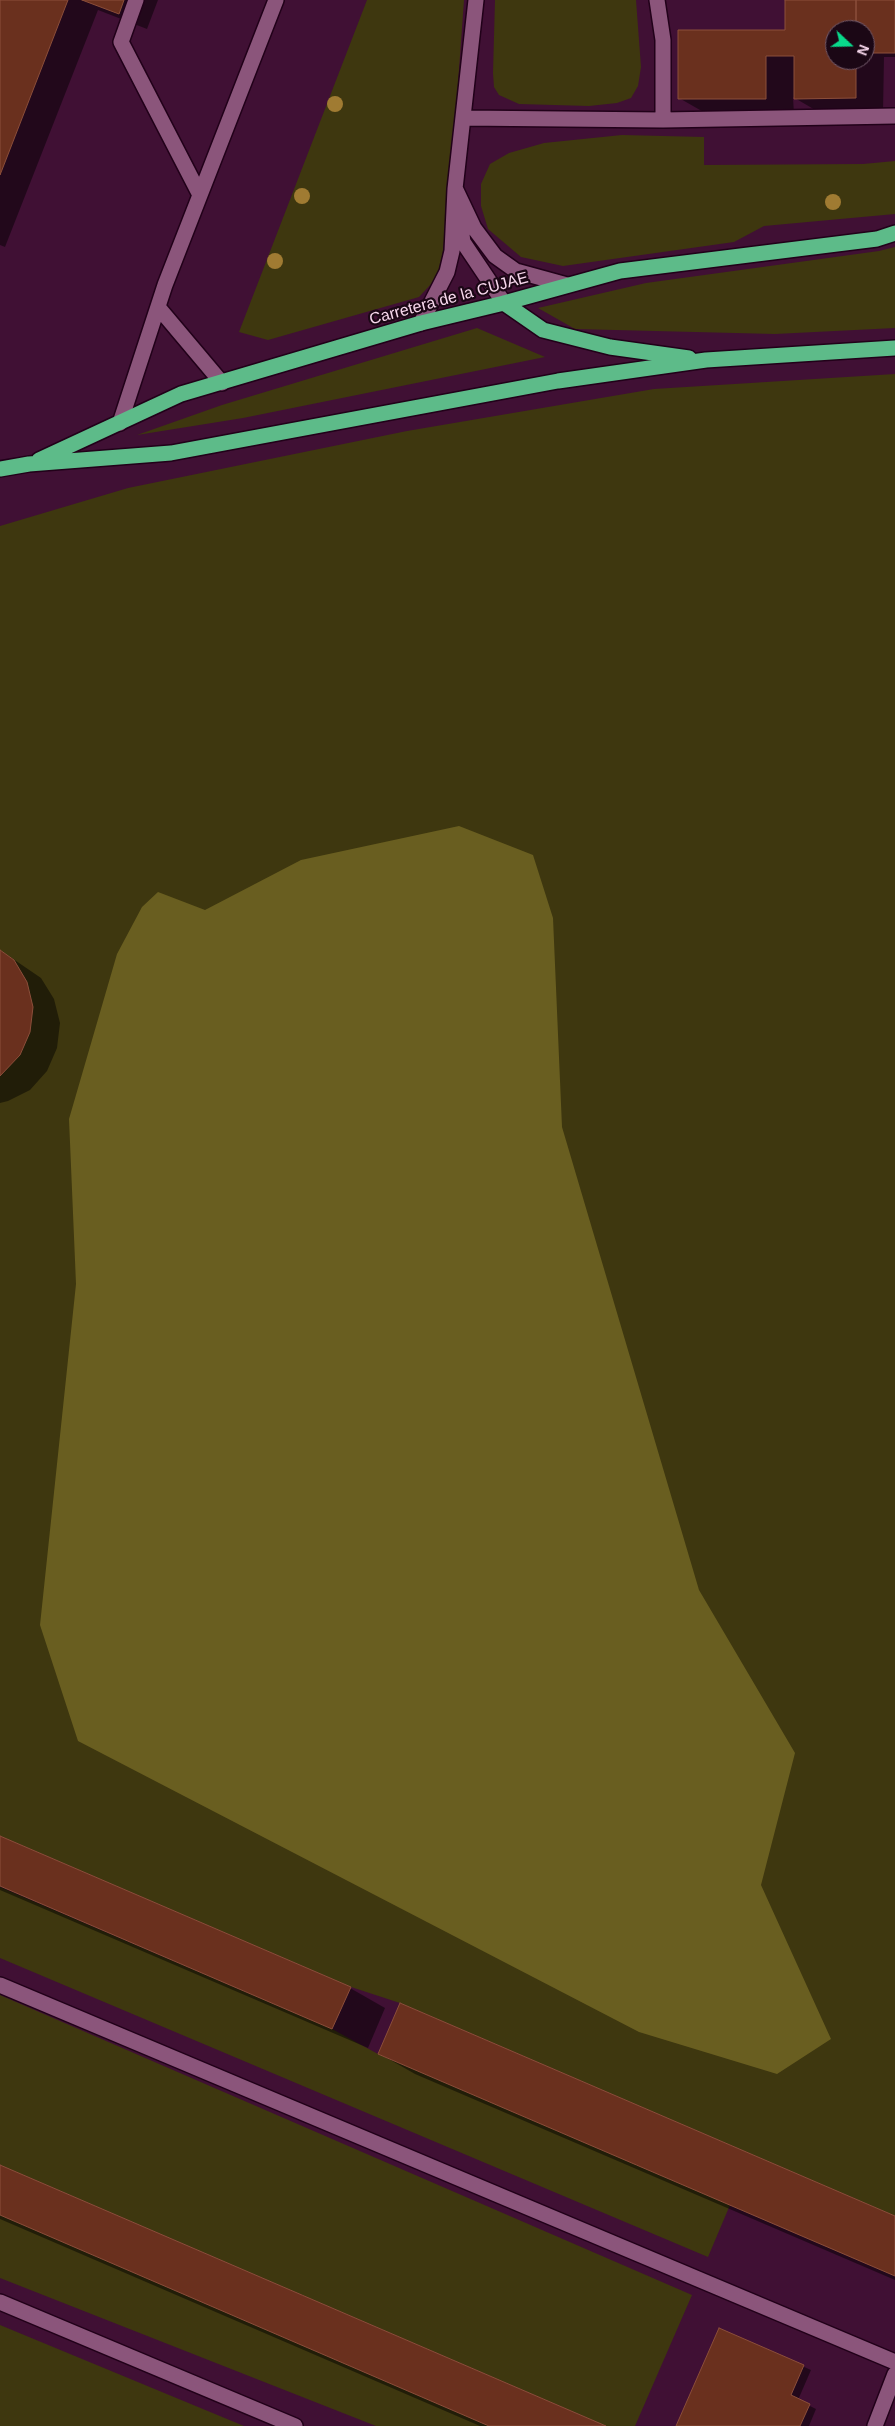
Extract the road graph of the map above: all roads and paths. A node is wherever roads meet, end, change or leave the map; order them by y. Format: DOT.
graph roads {
  1 [pos="136,0"];
  2 [pos="276,0"];
  3 [pos="476,0"];
  4 [pos="657,0"];
  5 [pos="895,116"];
  6 [pos="463,118"];
  7 [pos="664,120"];
  8 [pos="455,189"];
  9 [pos="200,195"];
  10 [pos="895,233"];
  11 [pos="567,285"];
  12 [pos="504,303"];
  13 [pos="158,307"];
  14 [pos="421,323"];
  15 [pos="895,348"];
  16 [pos="706,360"];
  17 [pos="222,383"];
  18 [pos="120,423"];
  19 [pos="29,464"];
  20 [pos="0,469"];
  21 [pos="0,1985"];
  22 [pos="0,2302"];
  23 [pos="895,2362"];
  24 [pos="895,2374"];
  25 [pos="295,2426"];
  26 [pos="875,2426"];
  1 -- 9 [label="lane"];
  2 -- 9 [label="lane"];
  3 -- 6 [label="lane"];
  4 -- 7 [label="lane"];
  5 -- 7 [label="lane"];
  6 -- 7 [label="lane"];
  6 -- 8 [label="lane"];
  8 -- 11 [label="lane"];
  8 -- 12 [label="lane"];
  8 -- 14 [label="lane"];
  9 -- 13 [label="lane"];
  10 -- 11 [label="highway, Carretera de la CUJAE"];
  11 -- 12 [label="highway, Carretera de la CUJAE"];
  12 -- 14 [label="highway, Carretera de la CUJAE"];
  12 -- 16 [label="highway"];
  13 -- 17 [label="lane"];
  13 -- 18 [label="lane"];
  14 -- 17 [label="highway, Carretera de la CUJAE"];
  15 -- 16 [label="highway, Carretera de la CUJAE"];
  16 -- 19 [label="highway, Carretera de la CUJAE"];
  17 -- 18 [label="highway, Carretera de la CUJAE"];
  18 -- 19 [label="highway, Carretera de la CUJAE"];
  19 -- 20 [label="highway, Carretera de la CUJAE"];
  21 -- 23 [label="lane"];
  22 -- 25 [label="lane"];
  24 -- 26 [label="lane"];
}
